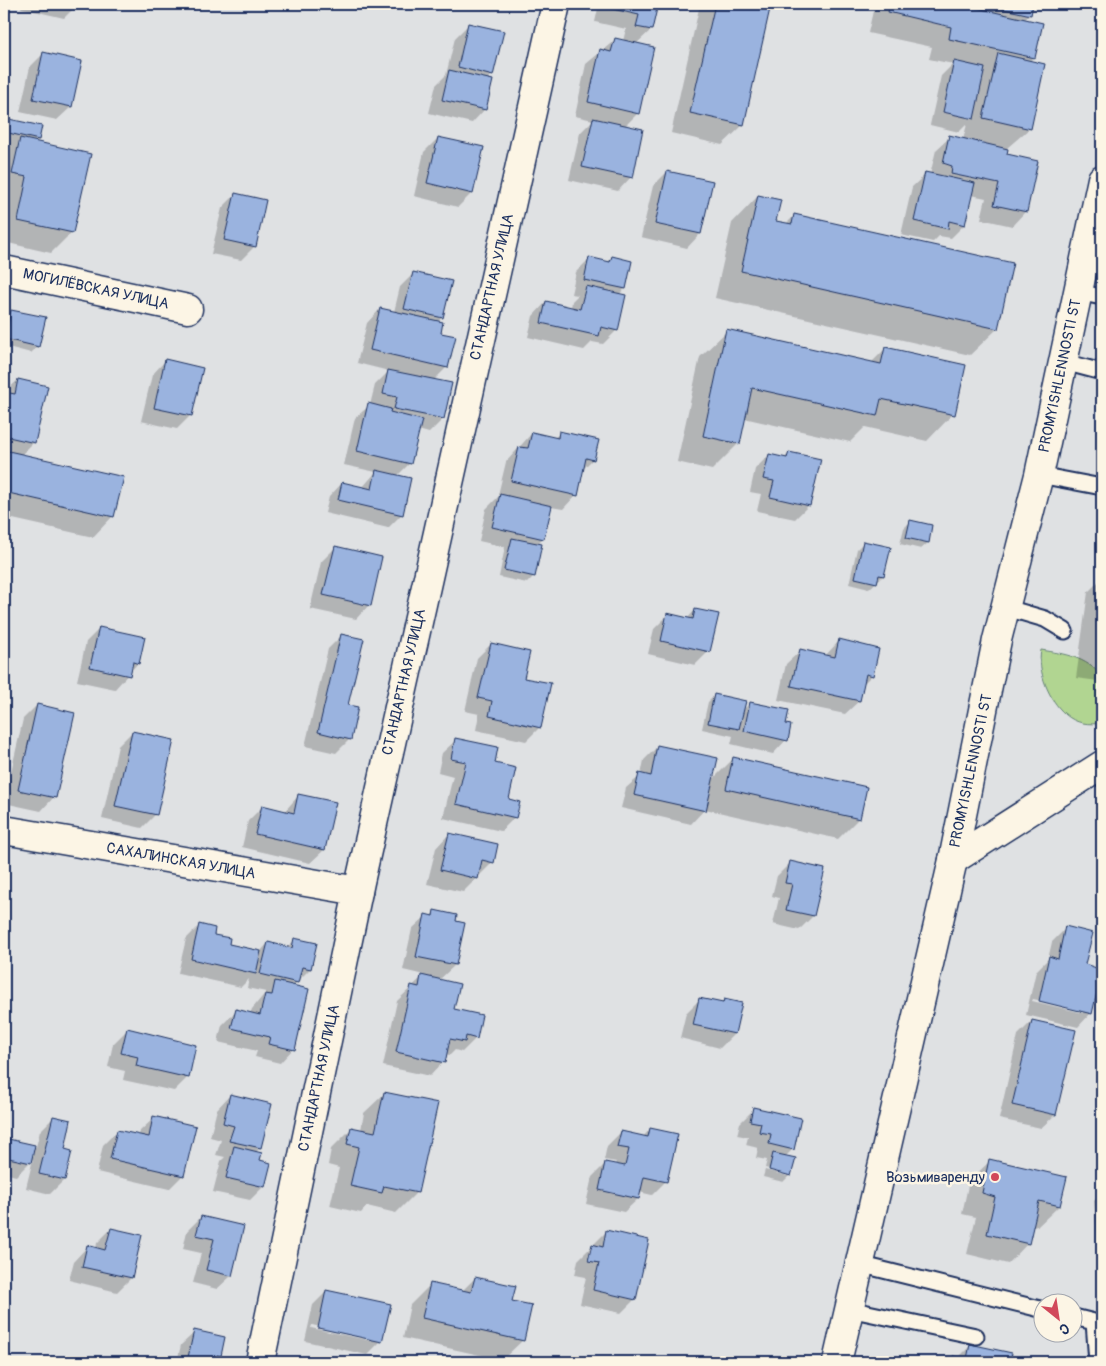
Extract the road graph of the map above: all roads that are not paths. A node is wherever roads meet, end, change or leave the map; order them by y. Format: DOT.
graph roads {
  1 [pos="556,4"];
  2 [pos="1102,179"];
  3 [pos="4,270"];
  4 [pos="1090,294"];
  5 [pos="188,309"];
  6 [pos="1064,362"];
  7 [pos="1102,372"];
  8 [pos="1039,475"];
  9 [pos="1102,488"];
  10 [pos="1006,608"];
  11 [pos="1065,630"];
  12 [pos="1102,764"];
  13 [pos="4,830"];
  14 [pos="953,860"];
  15 [pos="358,891"];
  16 [pos="859,1264"];
  17 [pos="849,1308"];
  18 [pos="1034,1308"];
  19 [pos="1084,1320"];
  20 [pos="976,1336"];
  21 [pos="260,1362"];
  22 [pos="837,1362"];
  23 [pos="1097,1362"];
  1 -- 15 [label="street, СТАНДАРТНАЯ УЛИЦА"];
  2 -- 4 [label="street, PROMYISHLENNOSTI ST"];
  3 -- 5 [label="street, МОГИЛЁВСКАЯ УЛИЦА"];
  4 -- 6 [label="street, PROMYISHLENNOSTI ST"];
  6 -- 7 [label="lane"];
  6 -- 8 [label="street, PROMYISHLENNOSTI ST"];
  8 -- 9 [label="lane"];
  8 -- 10 [label="street, PROMYISHLENNOSTI ST"];
  10 -- 11 [label="lane"];
  10 -- 14 [label="street, PROMYISHLENNOSTI ST"];
  12 -- 14 [label="street"];
  13 -- 15 [label="street, САХАЛИНСКАЯ УЛИЦА"];
  14 -- 16 [label="street, PROMYISHLENNOSTI ST"];
  15 -- 21 [label="street, СТАНДАРТНАЯ УЛИЦА"];
  16 -- 17 [label="street, PROMYISHLENNOSTI ST"];
  16 -- 18 [label="lane"];
  17 -- 20 [label="lane"];
  17 -- 22 [label="street, PROMYISHLENNOSTI ST"];
  19 -- 23 [label="lane"];
}
